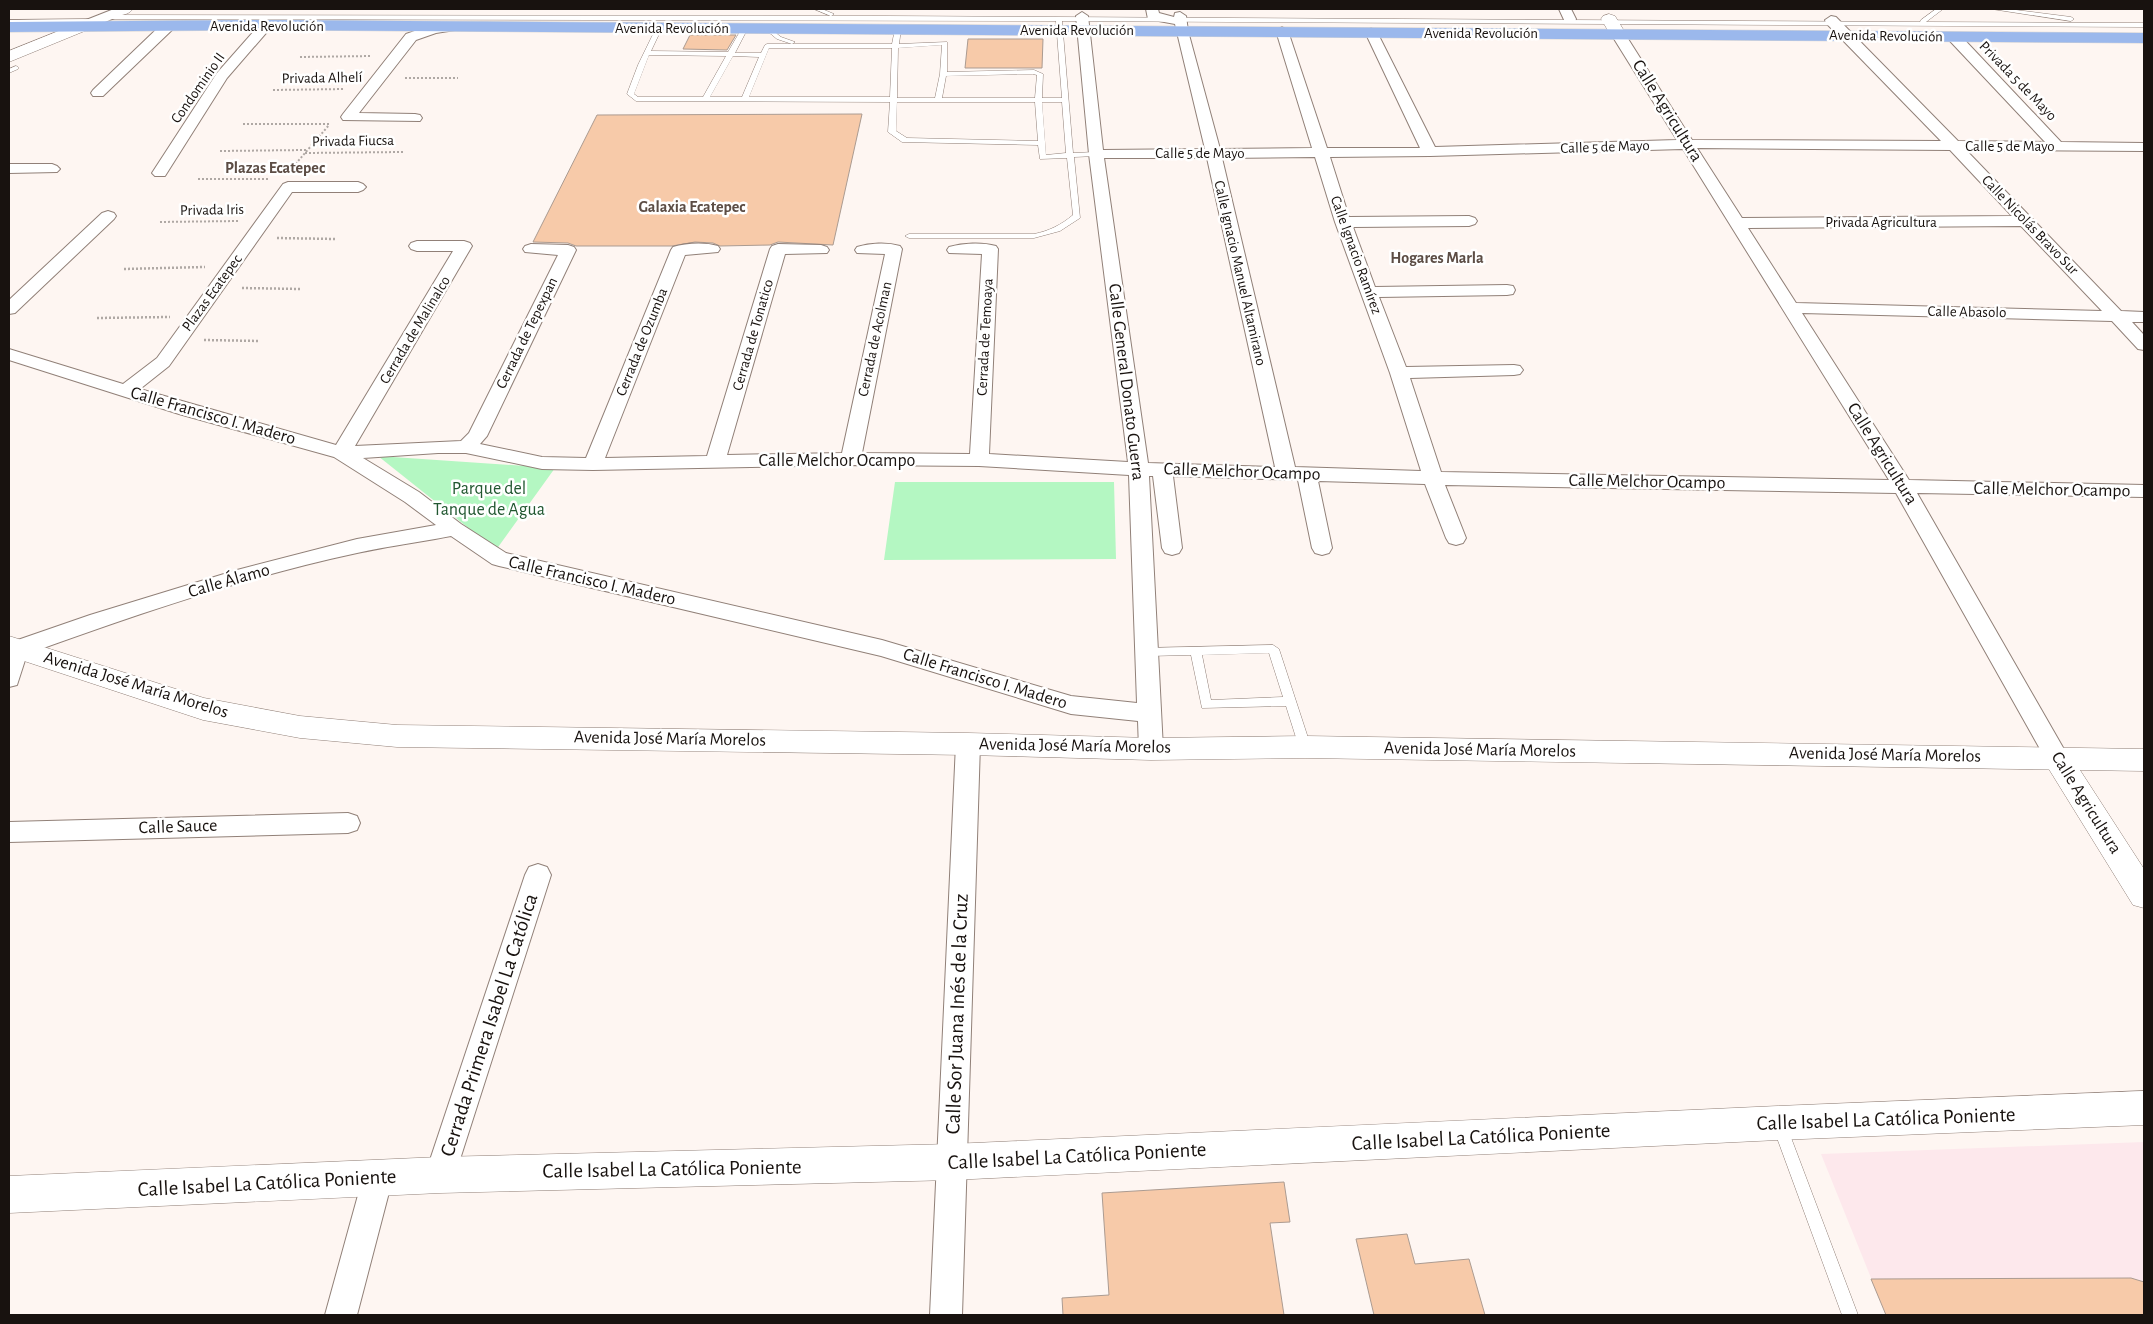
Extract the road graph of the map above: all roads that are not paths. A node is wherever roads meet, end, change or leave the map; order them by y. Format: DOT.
graph roads {
  1 [pos="1940,9"];
  2 [pos="1995,9"];
  3 [pos="9,10"];
  4 [pos="122,10"];
  5 [pos="423,10"];
  6 [pos="824,11"];
  7 [pos="866,12"];
  8 [pos="945,12"];
  9 [pos="980,12"];
  10 [pos="1036,12"];
  11 [pos="1568,14"];
  12 [pos="9,16"];
  13 [pos="452,16"];
  14 [pos="1171,18"];
  15 [pos="1923,21"];
  16 [pos="9,22"];
  17 [pos="93,22"];
  18 [pos="2082,22"];
  19 [pos="1060,23"];
  20 [pos="1083,23"];
  21 [pos="2144,23"];
  22 [pos="267,25"];
  23 [pos="168,26"];
  24 [pos="1613,26"];
  25 [pos="9,27"];
  26 [pos="380,27"];
  27 [pos="659,28"];
  28 [pos="745,28"];
  29 [pos="1838,28"];
  30 [pos="768,29"];
  31 [pos="898,29"];
  32 [pos="1282,31"];
  33 [pos="1371,32"];
  34 [pos="2144,34"];
  35 [pos="411,37"];
  36 [pos="1954,37"];
  37 [pos="2144,38"];
  38 [pos="807,46"];
  39 [pos="895,46"];
  40 [pos="647,53"];
  41 [pos="730,54"];
  42 [pos="764,55"];
  43 [pos="11,65"];
  44 [pos="944,74"];
  45 [pos="98,93"];
  46 [pos="705,100"];
  47 [pos="744,100"];
  48 [pos="1038,100"];
  49 [pos="1066,100"];
  50 [pos="892,101"];
  51 [pos="938,101"];
  52 [pos="415,118"];
  53 [pos="1043,143"];
  54 [pos="1688,144"];
  55 [pos="1954,146"];
  56 [pos="2058,146"];
  57 [pos="2144,147"];
  58 [pos="1213,152"];
  59 [pos="1430,152"];
  60 [pos="1321,153"];
  61 [pos="1096,154"];
  62 [pos="1070,156"];
  63 [pos="52,168"];
  64 [pos="9,169"];
  65 [pos="160,173"];
  66 [pos="358,187"];
  67 [pos="108,216"];
  68 [pos="1469,221"];
  69 [pos="2025,221"];
  70 [pos="1343,222"];
  71 [pos="1737,222"];
  72 [pos="909,236"];
  73 [pos="417,246"];
  74 [pos="531,249"];
  75 [pos="712,249"];
  76 [pos="820,250"];
  77 [pos="863,250"];
  78 [pos="955,250"];
  79 [pos="1507,290"];
  80 [pos="1369,292"];
  81 [pos="1790,308"];
  82 [pos="9,309"];
  83 [pos="2116,316"];
  84 [pos="2144,317"];
  85 [pos="2144,345"];
  86 [pos="9,354"];
  87 [pos="1514,370"];
  88 [pos="1400,373"];
  89 [pos="126,391"];
  90 [pos="466,447"];
  91 [pos="341,453"];
  92 [pos="852,459"];
  93 [pos="979,460"];
  94 [pos="714,462"];
  95 [pos="593,464"];
  96 [pos="1139,469"];
  97 [pos="1162,470"];
  98 [pos="1286,472"];
  99 [pos="1306,473"];
  100 [pos="1434,478"];
  101 [pos="1903,487"];
  102 [pos="2144,491"];
  103 [pos="454,529"];
  104 [pos="1456,538"];
  105 [pos="1172,548"];
  106 [pos="1322,548"];
  107 [pos="11,647"];
  108 [pos="1196,650"];
  109 [pos="1147,652"];
  110 [pos="9,679"];
  111 [pos="1291,701"];
  112 [pos="1149,713"];
  113 [pos="968,744"];
  114 [pos="1305,747"];
  115 [pos="1151,749"];
  116 [pos="2057,758"];
  117 [pos="2144,760"];
  118 [pos="348,823"];
  119 [pos="9,832"];
  120 [pos="538,875"];
  121 [pos="2144,895"];
  122 [pos="2144,1108"];
  123 [pos="1778,1123"];
  124 [pos="952,1162"];
  125 [pos="440,1175"];
  126 [pos="378,1177"];
  127 [pos="9,1195"];
  128 [pos="341,1315"];
  129 [pos="946,1315"];
  130 [pos="1850,1315"];
  1 -- 15 [label="lane"];
  2 -- 18 [label="lane"];
  3 -- 4 [label="main road, Avenida Revolución"];
  4 -- 5 [label="main road, Avenida Revolución"];
  4 -- 17 [label="street"];
  5 -- 13 [label="main road, Avenida Revolución"];
  6 -- 7 [label="main road, Avenida Revolución"];
  6 -- 13 [label="main road, Avenida Revolución"];
  7 -- 8 [label="main road, Avenida Revolución"];
  8 -- 9 [label="main road, Avenida Revolución"];
  9 -- 10 [label="main road, Avenida Revolución"];
  10 -- 19 [label="main road, Avenida Revolución"];
  11 -- 14 [label="main road, Avenida Revolución"];
  11 -- 24 [label="main road, Avenida Revolución"];
  12 -- 17 [label="lane"];
  13 -- 26 [label="main road, Avenida Revolución"];
  13 -- 27 [label="main road, Avenida Revolución"];
  13 -- 35 [label="street"];
  14 -- 20 [label="main road, Avenida Revolución"];
  14 -- 20 [label="main road, Avenida Revolución"];
  14 -- 24 [label="lane"];
  14 -- 24 [label="lane"];
  14 -- 32 [label="main road, Avenida Revolución"];
  14 -- 58 [label="street, Calle Ignacio Manuel Altamirano"];
  15 -- 18 [label="main road, Avenida Revolución"];
  15 -- 29 [label="main road, Avenida Revolución"];
  16 -- 17 [label="lane"];
  17 -- 19 [label="lane"];
  17 -- 19 [label="lane"];
  17 -- 23 [label="main road, Avenida Revolución"];
  17 -- 25 [label="main road, Avenida Revolución"];
  17 -- 43 [label="main road"];
  18 -- 21 [label="main road, Avenida Revolución"];
  19 -- 20 [label="main road, Avenida Revolución"];
  19 -- 31 [label="main road, Avenida Revolución"];
  19 -- 49 [label="lane"];
  20 -- 61 [label="street, Calle General Donato Guerra"];
  21 -- 29 [label="lane"];
  22 -- 23 [label="main road, Avenida Revolución"];
  22 -- 26 [label="main road, Avenida Revolución"];
  22 -- 65 [label="street, Condominio II"];
  23 -- 45 [label="street"];
  24 -- 29 [label="main road, Avenida Revolución"];
  24 -- 33 [label="main road, Avenida Revolución"];
  24 -- 54 [label="street, Calle Agricultura"];
  26 -- 35 [label="street"];
  27 -- 28 [label="main road, Avenida Revolución"];
  27 -- 40 [label="lane"];
  28 -- 30 [label="main road, Avenida Revolución"];
  28 -- 41 [label="lane"];
  29 -- 34 [label="lane"];
  29 -- 36 [label="main road, Avenida Revolución"];
  29 -- 55 [label="street, Calle Nicolás Bravo Sur"];
  30 -- 31 [label="main road, Avenida Revolución"];
  30 -- 38 [label="lane"];
  31 -- 39 [label="lane"];
  32 -- 33 [label="main road, Avenida Revolución"];
  32 -- 60 [label="street, Calle Ignacio Ramírez"];
  33 -- 59 [label="street"];
  35 -- 52 [label="street"];
  36 -- 37 [label="main road, Avenida Revolución"];
  36 -- 56 [label="street, Privada 5 de Mayo"];
  38 -- 39 [label="lane"];
  38 -- 42 [label="lane"];
  39 -- 44 [label="lane"];
  39 -- 50 [label="lane"];
  40 -- 41 [label="lane"];
  40 -- 46 [label="lane"];
  41 -- 42 [label="lane"];
  41 -- 46 [label="lane"];
  42 -- 47 [label="lane"];
  44 -- 48 [label="lane"];
  44 -- 51 [label="lane"];
  46 -- 47 [label="lane"];
  47 -- 50 [label="lane"];
  48 -- 49 [label="lane"];
  48 -- 51 [label="lane"];
  48 -- 53 [label="lane"];
  49 -- 62 [label="lane"];
  50 -- 51 [label="lane"];
  50 -- 53 [label="lane"];
  53 -- 62 [label="lane"];
  54 -- 55 [label="street, Calle 5 de Mayo"];
  54 -- 59 [label="street, Calle 5 de Mayo"];
  54 -- 71 [label="street, Calle Agricultura"];
  55 -- 56 [label="street, Calle 5 de Mayo"];
  55 -- 69 [label="street, Calle Nicolás Bravo Sur"];
  56 -- 57 [label="street, Calle 5 de Mayo"];
  58 -- 60 [label="street, Calle 5 de Mayo"];
  58 -- 61 [label="street, Calle 5 de Mayo"];
  58 -- 98 [label="street, Calle Ignacio Manuel Altamirano"];
  59 -- 60 [label="street, Calle 5 de Mayo"];
  60 -- 70 [label="street, Calle Ignacio Ramírez"];
  61 -- 62 [label="lane"];
  61 -- 96 [label="street, Calle General Donato Guerra"];
  62 -- 72 [label="lane"];
  63 -- 64 [label="street"];
  66 -- 89 [label="street, Plazas Ecatepec"];
  67 -- 82 [label="street"];
  68 -- 70 [label="street"];
  69 -- 71 [label="street, Privada Agricultura"];
  69 -- 83 [label="street, Calle Nicolás Bravo Sur"];
  70 -- 80 [label="street, Calle Ignacio Ramírez"];
  71 -- 81 [label="street, Calle Agricultura"];
  73 -- 91 [label="street, Cerrada de Malinalco"];
  74 -- 90 [label="street, Cerrada de Tepexpan"];
  75 -- 95 [label="street, Cerrada de Ozumba"];
  76 -- 94 [label="street, Cerrada de Tonatico"];
  77 -- 92 [label="street, Cerrada de Acolman"];
  78 -- 93 [label="street, Cerrada de Temoaya"];
  79 -- 80 [label="street"];
  80 -- 88 [label="street, Calle Ignacio Ramírez"];
  81 -- 83 [label="street, Calle Abasolo"];
  81 -- 101 [label="street, Calle Agricultura"];
  83 -- 84 [label="street, Calle Abasolo"];
  83 -- 85 [label="street, Calle Nicolás Bravo Sur"];
  86 -- 89 [label="street, Calle Francisco I. Madero"];
  87 -- 88 [label="street"];
  88 -- 100 [label="street, Calle Ignacio Ramírez"];
  89 -- 91 [label="street, Calle Francisco I. Madero"];
  90 -- 91 [label="street, Calle Melchor Ocampo"];
  90 -- 95 [label="street, Calle Melchor Ocampo"];
  91 -- 103 [label="street, Calle Francisco I. Madero"];
  92 -- 93 [label="street, Calle Melchor Ocampo"];
  92 -- 94 [label="street, Calle Melchor Ocampo"];
  93 -- 96 [label="street, Calle Melchor Ocampo"];
  94 -- 95 [label="street, Calle Melchor Ocampo"];
  96 -- 97 [label="street, Calle Melchor Ocampo"];
  96 -- 109 [label="street, Calle General Donato Guerra"];
  97 -- 98 [label="street, Calle Melchor Ocampo"];
  97 -- 105 [label="street"];
  98 -- 99 [label="street, Calle Melchor Ocampo"];
  99 -- 100 [label="street, Calle Melchor Ocampo"];
  99 -- 106 [label="street"];
  100 -- 101 [label="street, Calle Melchor Ocampo"];
  100 -- 104 [label="street, Calle Ignacio Ramírez"];
  101 -- 102 [label="street, Calle Melchor Ocampo"];
  101 -- 116 [label="street, Calle Agricultura"];
  103 -- 107 [label="street, Calle Álamo"];
  103 -- 112 [label="street, Calle Francisco I. Madero"];
  107 -- 110 [label="street"];
  107 -- 113 [label="main road, Avenida José María Morelos"];
  108 -- 109 [label="lane"];
  108 -- 111 [label="lane"];
  108 -- 111 [label="lane"];
  109 -- 112 [label="street, Calle General Donato Guerra"];
  111 -- 114 [label="lane"];
  112 -- 115 [label="street, Calle General Donato Guerra"];
  113 -- 115 [label="main road, Avenida José María Morelos"];
  113 -- 124 [label="street, Calle Sor Juana Inés de la Cruz"];
  114 -- 115 [label="main road, Avenida José María Morelos"];
  114 -- 116 [label="main road, Avenida José María Morelos"];
  116 -- 117 [label="main road, Avenida José María Morelos"];
  116 -- 121 [label="main road, Calle Agricultura"];
  118 -- 119 [label="street, Calle Sauce"];
  120 -- 125 [label="street, Cerrada Primera Isabel La Católica"];
  122 -- 123 [label="main road, Calle Isabel La Católica Poniente"];
  123 -- 124 [label="main road, Calle Isabel La Católica Poniente"];
  123 -- 130 [label="lane"];
  124 -- 125 [label="main road, Calle Isabel La Católica Poniente"];
  124 -- 129 [label="street, Calle Sor Juana Inés de la Cruz"];
  125 -- 126 [label="main road, Calle Isabel La Católica Poniente"];
  126 -- 127 [label="main road, Calle Isabel La Católica Poniente"];
  126 -- 128 [label="street"];
}
